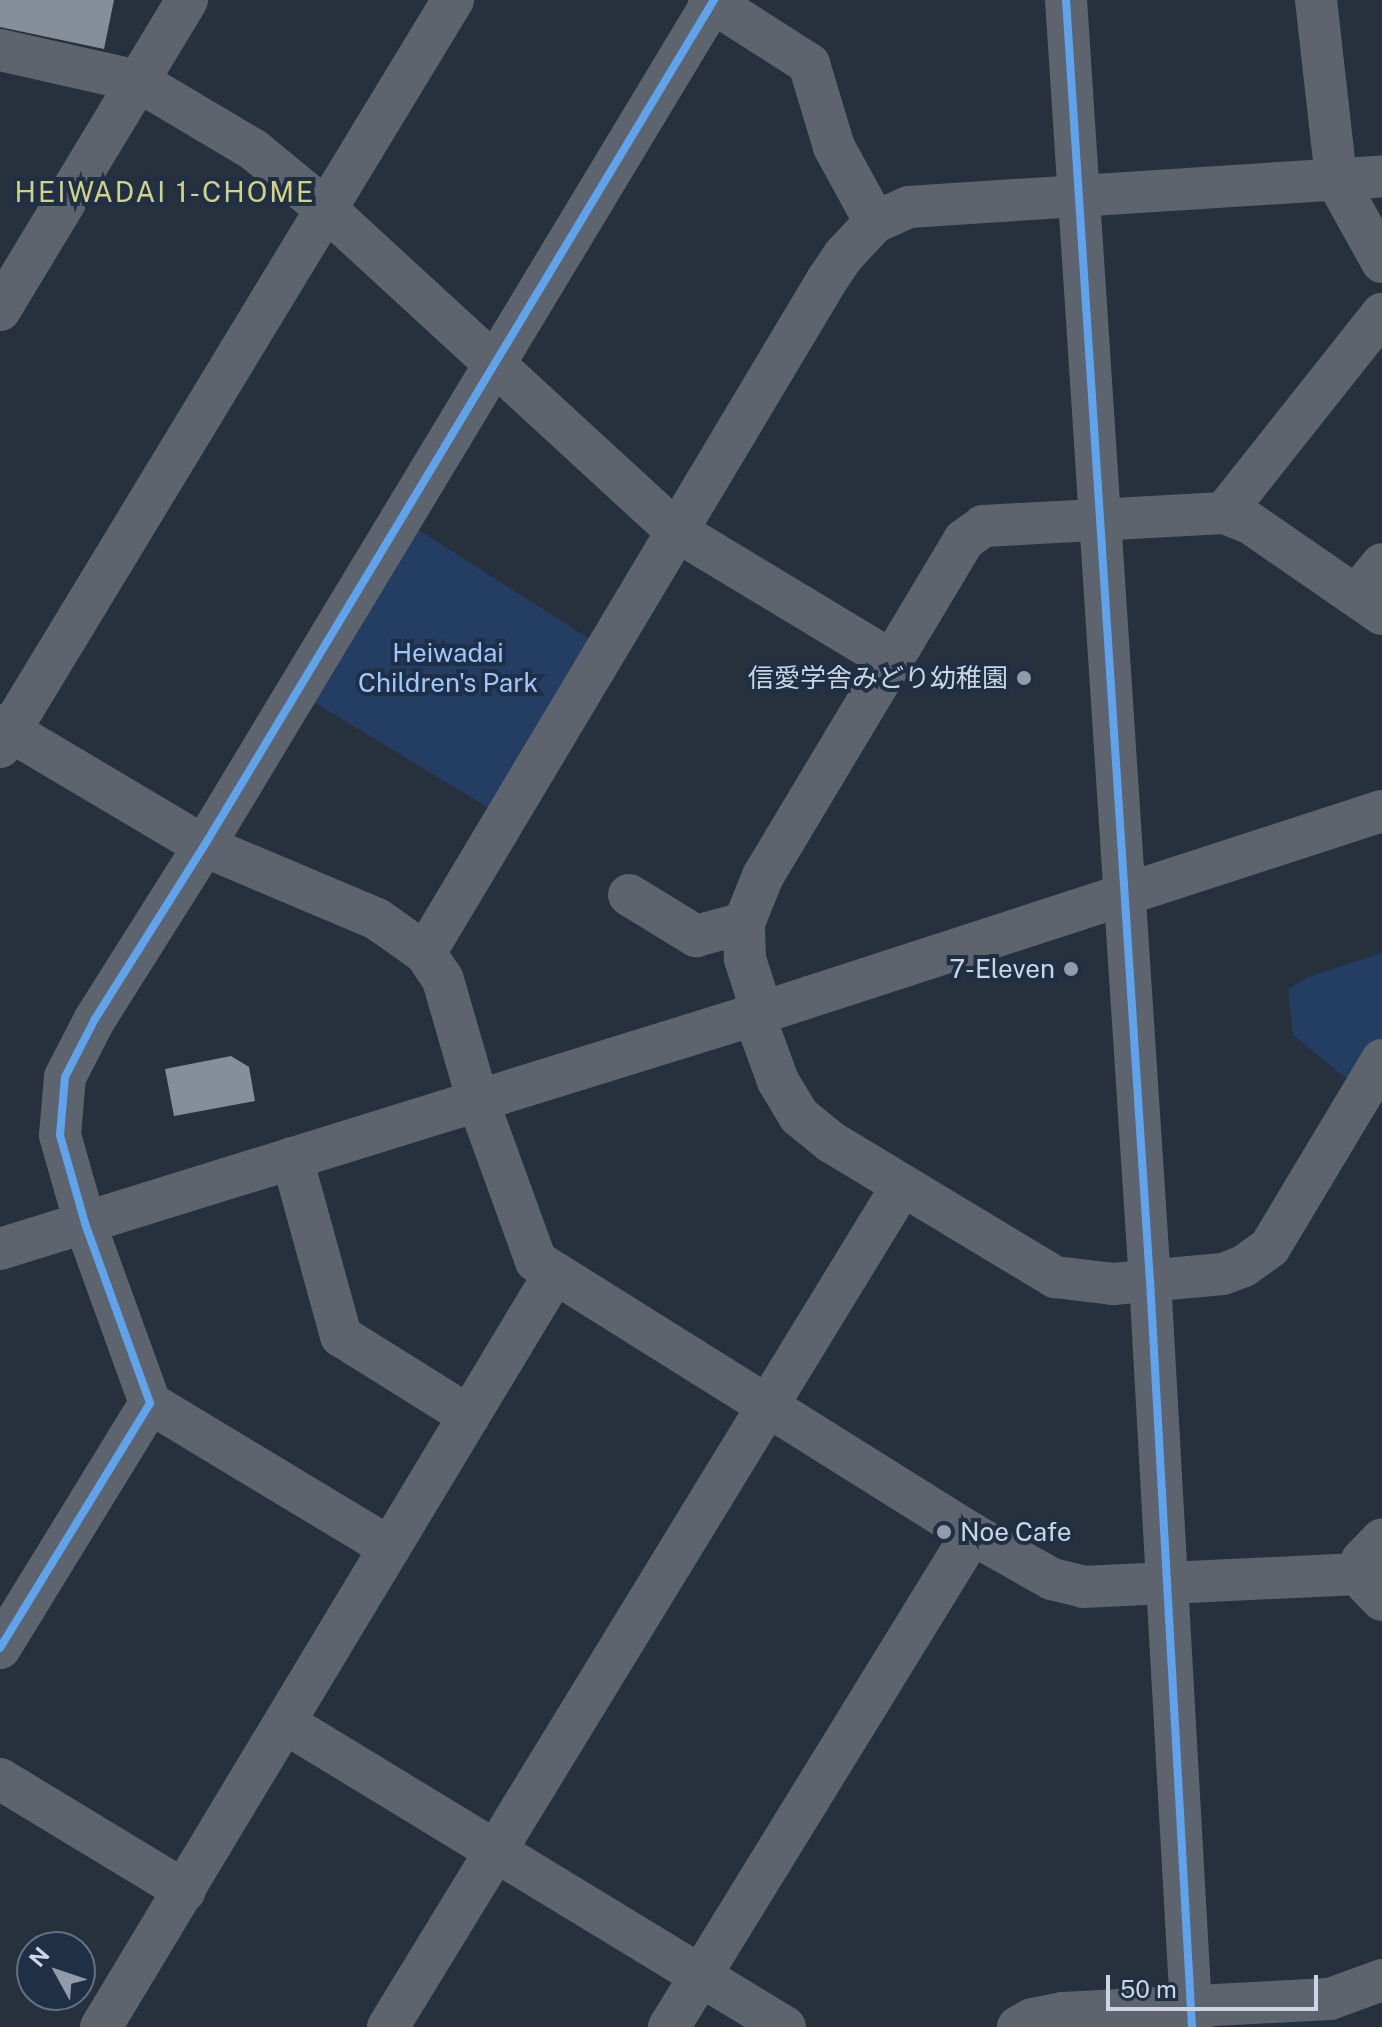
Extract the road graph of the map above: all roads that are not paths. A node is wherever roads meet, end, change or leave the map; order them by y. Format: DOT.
graph roads {
  1 [pos="187,0"];
  2 [pos="453,0"];
  3 [pos="1066,0"];
  4 [pos="1316,0"];
  5 [pos="712,1"];
  6 [pos="0,50"];
  7 [pos="138,81"];
  8 [pos="1382,176"];
  9 [pos="1336,179"];
  10 [pos="1080,195"];
  11 [pos="327,210"];
  12 [pos="875,222"];
  13 [pos="1382,262"];
  14 [pos="0,310"];
  15 [pos="1382,314"];
  16 [pos="492,365"];
  17 [pos="1224,513"];
  18 [pos="1100,522"];
  19 [pos="675,530"];
  20 [pos="1382,564"];
  21 [pos="1369,605"];
  22 [pos="892,661"];
  23 [pos="3,734"];
  24 [pos="1382,811"];
  25 [pos="204,846"];
  26 [pos="629,895"];
  27 [pos="1126,896"];
  28 [pos="744,923"];
  29 [pos="425,953"];
  30 [pos="758,1013"];
  31 [pos="1381,1062"];
  32 [pos="478,1101"];
  33 [pos="292,1158"];
  34 [pos="902,1186"];
  35 [pos="85,1223"];
  36 [pos="0,1249"];
  37 [pos="555,1273"];
  38 [pos="1150,1280"];
  39 [pos="150,1403"];
  40 [pos="768,1407"];
  41 [pos="469,1416"];
  42 [pos="972,1534"];
  43 [pos="1382,1539"];
  44 [pos="390,1548"];
  45 [pos="1167,1582"];
  46 [pos="1370,1587"];
  47 [pos="0,1648"];
  48 [pos="285,1723"];
  49 [pos="0,1779"];
  50 [pos="497,1853"];
  51 [pos="185,1891"];
  52 [pos="701,1975"];
  53 [pos="1382,1980"];
  54 [pos="1191,2016"];
  55 [pos="101,2027"];
  56 [pos="388,2027"];
  57 [pos="669,2027"];
  58 [pos="785,2027"];
  59 [pos="1018,2027"];
  1 -- 7 [label="street"];
  2 -- 11 [label="street"];
  3 -- 10 [label="street"];
  4 -- 9 [label="street"];
  5 -- 12 [label="street"];
  5 -- 16 [label="street"];
  6 -- 7 [label="street"];
  7 -- 11 [label="street"];
  7 -- 14 [label="street"];
  8 -- 9 [label="street"];
  9 -- 10 [label="street"];
  9 -- 13 [label="street"];
  10 -- 12 [label="street"];
  10 -- 18 [label="street"];
  11 -- 16 [label="street"];
  11 -- 23 [label="street"];
  12 -- 19 [label="street"];
  15 -- 17 [label="street"];
  16 -- 19 [label="street"];
  16 -- 25 [label="street"];
  17 -- 18 [label="street"];
  17 -- 21 [label="street"];
  18 -- 22 [label="street"];
  18 -- 27 [label="street"];
  19 -- 22 [label="street"];
  19 -- 29 [label="street"];
  20 -- 21 [label="street"];
  22 -- 28 [label="street"];
  23 -- 25 [label="street"];
  24 -- 27 [label="street"];
  25 -- 29 [label="street"];
  25 -- 35 [label="street"];
  26 -- 28 [label="street"];
  27 -- 30 [label="street"];
  27 -- 38 [label="street"];
  28 -- 30 [label="street"];
  29 -- 32 [label="street"];
  30 -- 32 [label="street"];
  30 -- 34 [label="street"];
  31 -- 38 [label="street"];
  32 -- 33 [label="street"];
  32 -- 37 [label="street"];
  33 -- 35 [label="street"];
  33 -- 41 [label="street"];
  34 -- 38 [label="street"];
  34 -- 40 [label="street"];
  35 -- 36 [label="street"];
  35 -- 39 [label="street"];
  37 -- 40 [label="street"];
  37 -- 41 [label="street"];
  38 -- 45 [label="street"];
  39 -- 44 [label="street"];
  39 -- 47 [label="street"];
  40 -- 42 [label="street"];
  40 -- 50 [label="street"];
  41 -- 44 [label="street"];
  42 -- 45 [label="street"];
  42 -- 52 [label="street"];
  43 -- 46 [label="street"];
  44 -- 48 [label="street"];
  45 -- 46 [label="street"];
  45 -- 54 [label="street"];
  48 -- 50 [label="street"];
  48 -- 51 [label="street"];
  49 -- 51 [label="street"];
  50 -- 52 [label="street"];
  50 -- 56 [label="street"];
  51 -- 55 [label="street"];
  52 -- 57 [label="street"];
  52 -- 58 [label="street"];
  53 -- 54 [label="street"];
  54 -- 59 [label="street"];
}
